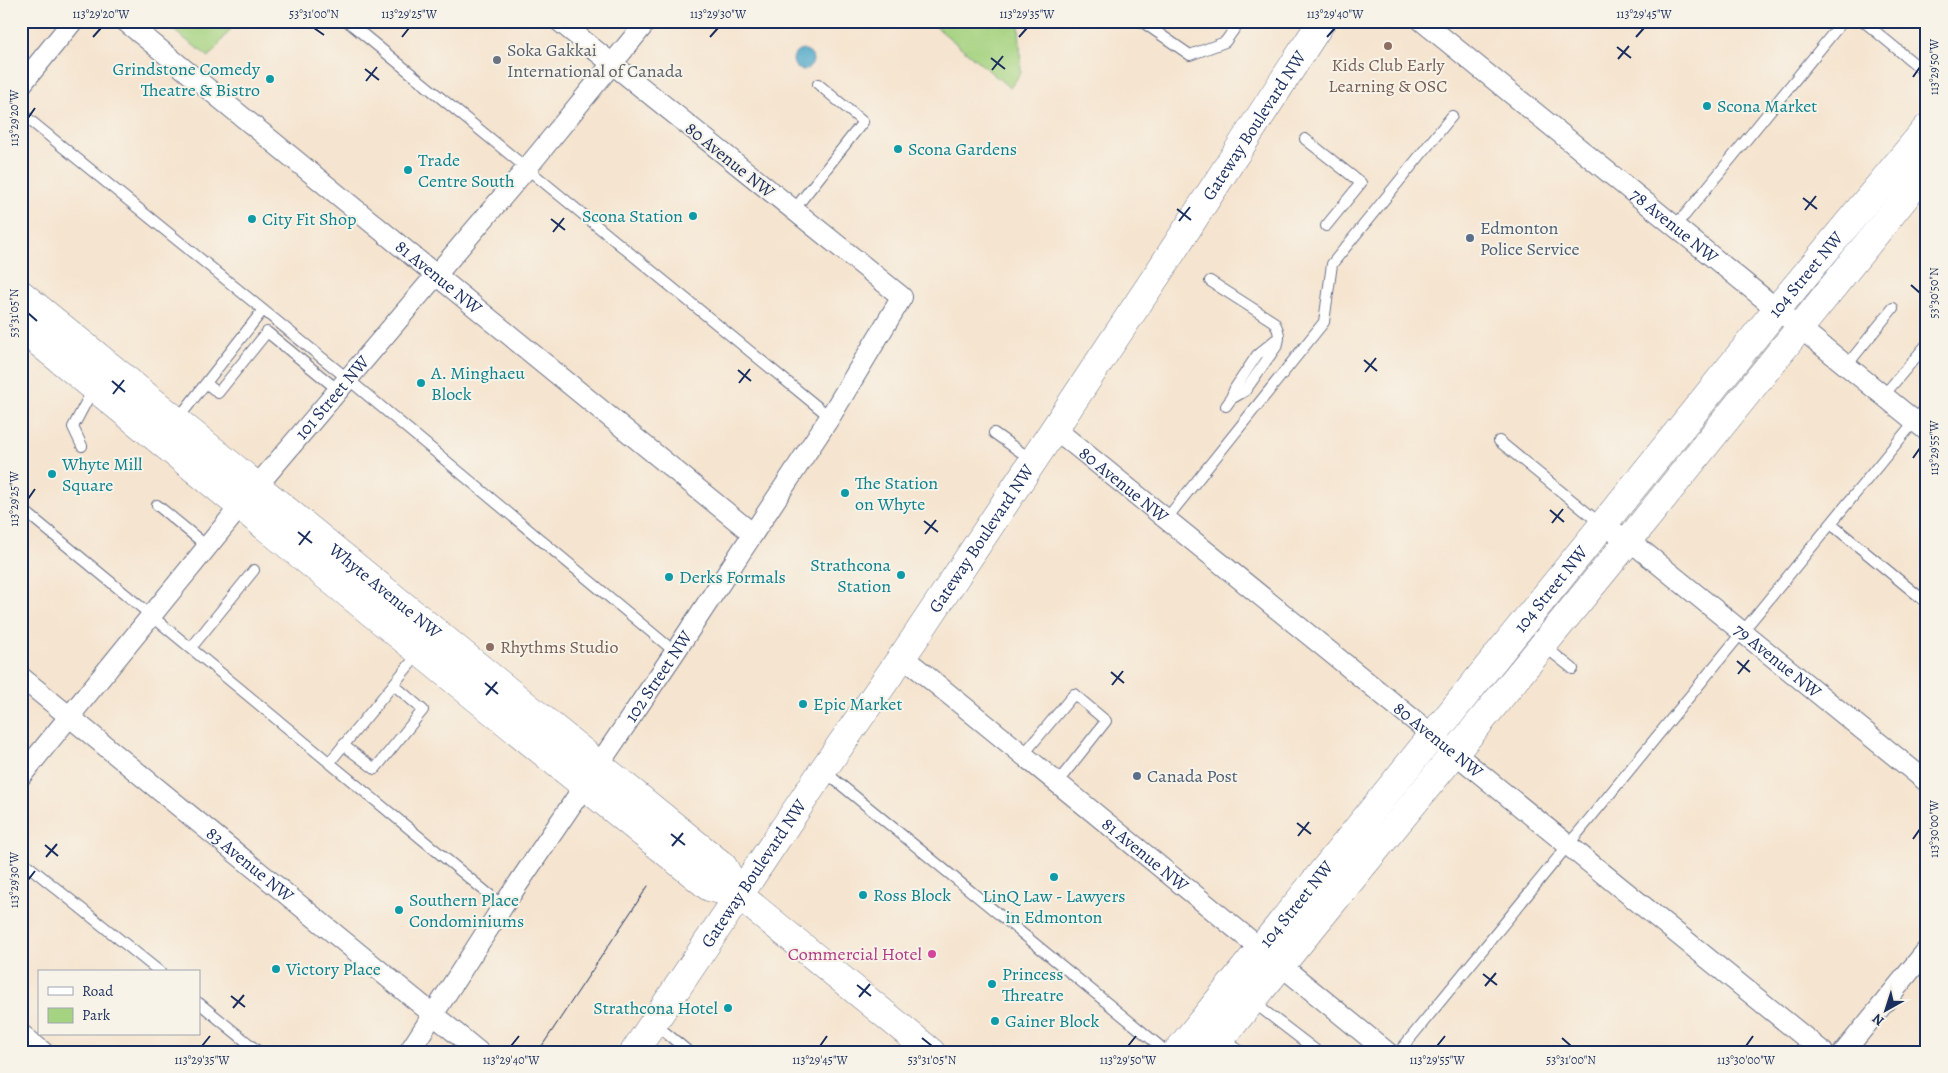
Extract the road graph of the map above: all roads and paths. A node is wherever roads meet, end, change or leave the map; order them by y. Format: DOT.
graph roads {
  1 [pos="73,21"];
  2 [pos="125,21"];
  3 [pos="347,21"];
  4 [pos="559,21"];
  5 [pos="647,21"];
  6 [pos="1141,21"];
  7 [pos="1240,21"];
  8 [pos="1322,21"];
  9 [pos="1422,21"];
  10 [pos="1842,21"];
  11 [pos="1862,21"];
  12 [pos="612,65"];
  13 [pos="1927,74"];
  14 [pos="21,84"];
  15 [pos="818,84"];
  16 [pos="21,113"];
  17 [pos="1452,116"];
  18 [pos="1927,128"];
  19 [pos="1305,139"];
  20 [pos="527,168"];
  21 [pos="1927,170"];
  22 [pos="793,211"];
  23 [pos="1674,225"];
  24 [pos="1326,226"];
  25 [pos="436,276"];
  26 [pos="1210,281"];
  27 [pos="21,294"];
  28 [pos="902,298"];
  29 [pos="1893,308"];
  30 [pos="1777,309"];
  31 [pos="263,310"];
  32 [pos="1800,327"];
  33 [pos="21,328"];
  34 [pos="1927,344"];
  35 [pos="1847,365"];
  36 [pos="206,383"];
  37 [pos="343,384"];
  38 [pos="94,387"];
  39 [pos="1884,395"];
  40 [pos="1228,403"];
  41 [pos="830,416"];
  42 [pos="1923,419"];
  43 [pos="177,420"];
  44 [pos="1054,428"];
  45 [pos="994,433"];
  46 [pos="1499,440"];
  47 [pos="82,446"];
  48 [pos="1033,460"];
  49 [pos="249,496"];
  50 [pos="157,505"];
  51 [pos="21,508"];
  52 [pos="1167,518"];
  53 [pos="1831,524"];
  54 [pos="1603,526"];
  55 [pos="753,534"];
  56 [pos="1629,540"];
  57 [pos="208,546"];
  58 [pos="254,570"];
  59 [pos="1927,602"];
  60 [pos="151,614"];
  61 [pos="1743,632"];
  62 [pos="1543,645"];
  63 [pos="191,648"];
  64 [pos="419,652"];
  65 [pos="675,652"];
  66 [pos="902,656"];
  67 [pos="1573,669"];
  68 [pos="21,677"];
  69 [pos="394,685"];
  70 [pos="70,717"];
  71 [pos="1434,735"];
  72 [pos="343,745"];
  73 [pos="1455,753"];
  74 [pos="1023,755"];
  75 [pos="329,763"];
  76 [pos="823,770"];
  77 [pos="592,775"];
  78 [pos="21,776"];
  79 [pos="1927,782"];
  80 [pos="1057,783"];
  81 [pos="1569,845"];
  82 [pos="21,860"];
  83 [pos="739,896"];
  84 [pos="503,906"];
  85 [pos="1925,956"];
  86 [pos="1271,957"];
  87 [pos="158,970"];
  88 [pos="1252,1000"];
  89 [pos="200,1004"];
  90 [pos="433,1014"];
  91 [pos="654,1023"];
  92 [pos="21,1034"];
  93 [pos="1224,1047"];
  94 [pos="43,1052"];
  95 [pos="259,1052"];
  96 [pos="409,1052"];
  97 [pos="479,1052"];
  98 [pos="634,1052"];
  99 [pos="689,1052"];
  100 [pos="931,1052"];
  101 [pos="1167,1052"];
  102 [pos="1177,1052"];
  103 [pos="1318,1052"];
  104 [pos="1387,1052"];
  105 [pos="1399,1052"];
  106 [pos="1823,1052"];
  107 [pos="1844,1052"];
  1 -- 14 [label="street"];
  2 -- 25 [label="street, 81 Avenue NW"];
  3 -- 20 [label="lane"];
  4 -- 12 [label="street, 80 Avenue NW"];
  5 -- 12 [label="street, 101 Street NW"];
  6 -- 7 [label="lane"];
  8 -- 44 [label="main road, Gateway Boulevard NW"];
  9 -- 23 [label="street, 78 Avenue NW"];
  10 -- 23 [label="lane"];
  11 -- 13 [label="lane"];
  12 -- 20 [label="street, 101 Street NW"];
  12 -- 22 [label="street, 80 Avenue NW"];
  15 -- 22 [label="lane"];
  16 -- 31 [label="lane"];
  17 -- 52 [label="lane"];
  18 -- 30 [label="main road, 104 Street NW"];
  19 -- 24 [label="lane"];
  20 -- 25 [label="street, 101 Street NW"];
  20 -- 41 [label="lane"];
  21 -- 32 [label="main road, 104 Street NW"];
  22 -- 28 [label="street, 80 Avenue NW"];
  23 -- 30 [label="street, 78 Avenue NW"];
  25 -- 37 [label="street, 101 Street NW"];
  25 -- 55 [label="street, 81 Avenue NW"];
  26 -- 40 [label="lane"];
  27 -- 43 [label="main road, Whyte Avenue NW"];
  28 -- 41 [label="street, 102 Street NW"];
  29 -- 35 [label="lane"];
  30 -- 32 [label="street, 78 Avenue NW"];
  30 -- 54 [label="main road, 104 Street NW"];
  31 -- 36 [label="lane"];
  31 -- 37 [label="lane"];
  32 -- 35 [label="street, 78 Avenue NW"];
  32 -- 56 [label="main road, 104 Street NW"];
  33 -- 38 [label="main road, Whyte Avenue NW"];
  34 -- 39 [label="lane"];
  35 -- 39 [label="street, 78 Avenue NW"];
  36 -- 37 [label="lane"];
  36 -- 43 [label="lane"];
  37 -- 49 [label="street, 101 Street NW"];
  37 -- 65 [label="lane"];
  38 -- 47 [label="lane"];
  38 -- 49 [label="main road, Whyte Avenue NW"];
  39 -- 42 [label="street, 78 Avenue NW"];
  41 -- 55 [label="street, 102 Street NW"];
  42 -- 53 [label="lane"];
  43 -- 49 [label="main road, Whyte Avenue NW"];
  44 -- 48 [label="main road, Gateway Boulevard NW"];
  44 -- 52 [label="street, 80 Avenue NW"];
  45 -- 48 [label="lane"];
  46 -- 54 [label="lane"];
  48 -- 66 [label="main road, Gateway Boulevard NW"];
  49 -- 57 [label="street, 101 Street NW"];
  49 -- 64 [label="main road, Whyte Avenue NW"];
  49 -- 77 [label="main road, Whyte Avenue NW"];
  50 -- 57 [label="lane"];
  51 -- 60 [label="lane"];
  52 -- 71 [label="street, 80 Avenue NW"];
  53 -- 59 [label="lane"];
  53 -- 61 [label="lane"];
  54 -- 56 [label="street, 79 Avenue NW"];
  54 -- 71 [label="main road, 104 Street NW"];
  55 -- 65 [label="street, 102 Street NW"];
  56 -- 61 [label="street, 79 Avenue NW"];
  56 -- 62 [label="main road, 104 Street NW"];
  57 -- 60 [label="street, 101 Street NW"];
  58 -- 63 [label="lane"];
  60 -- 63 [label="lane"];
  60 -- 70 [label="street, 101 Street NW"];
  61 -- 79 [label="street, 79 Avenue NW"];
  61 -- 81 [label="lane"];
  62 -- 67 [label="lane"];
  62 -- 73 [label="main road, 104 Street NW"];
  63 -- 75 [label="lane"];
  64 -- 69 [label="lane"];
  64 -- 77 [label="main road, Whyte Avenue NW"];
  65 -- 77 [label="street, 102 Street NW"];
  66 -- 74 [label="street, 81 Avenue NW"];
  66 -- 76 [label="main road, Gateway Boulevard NW"];
  68 -- 70 [label="street, 83 Avenue NW"];
  69 -- 72 [label="lane"];
  69 -- 72 [label="lane"];
  70 -- 78 [label="street, 101 Street NW"];
  70 -- 90 [label="street, 83 Avenue NW"];
  71 -- 73 [label="street, 80 Avenue NW"];
  71 -- 86 [label="main road, 104 Street NW"];
  72 -- 75 [label="lane"];
  73 -- 81 [label="street, 80 Avenue NW"];
  73 -- 86 [label="main road, 104 Street NW"];
  74 -- 80 [label="street, 81 Avenue NW"];
  74 -- 80 [label="lane"];
  75 -- 84 [label="lane"];
  76 -- 83 [label="main road, Gateway Boulevard NW"];
  76 -- 101 [label="lane"];
  77 -- 83 [label="main road, Whyte Avenue NW"];
  77 -- 84 [label="street, 102 Street NW"];
  80 -- 86 [label="street, 81 Avenue NW"];
  81 -- 105 [label="lane"];
  81 -- 106 [label="street, 80 Avenue NW"];
  82 -- 87 [label="lane"];
  83 -- 91 [label="main road, Gateway Boulevard NW"];
  83 -- 100 [label="main road, Whyte Avenue NW"];
  84 -- 90 [label="street, 102 Street NW"];
  85 -- 107 [label="street"];
  86 -- 88 [label="main road, 104 Street NW"];
  86 -- 102 [label="main road, 104 Street NW"];
  86 -- 104 [label="street, 81 Avenue NW"];
  88 -- 93 [label="main road, 104 Street NW"];
  88 -- 103 [label="lane"];
  89 -- 95 [label="lane"];
  90 -- 96 [label="street, 102 Street NW"];
  90 -- 97 [label="street, 83 Avenue NW"];
  91 -- 98 [label="main road, Gateway Boulevard NW"];
  91 -- 99 [label="lane"];
  92 -- 94 [label="street"];
}
